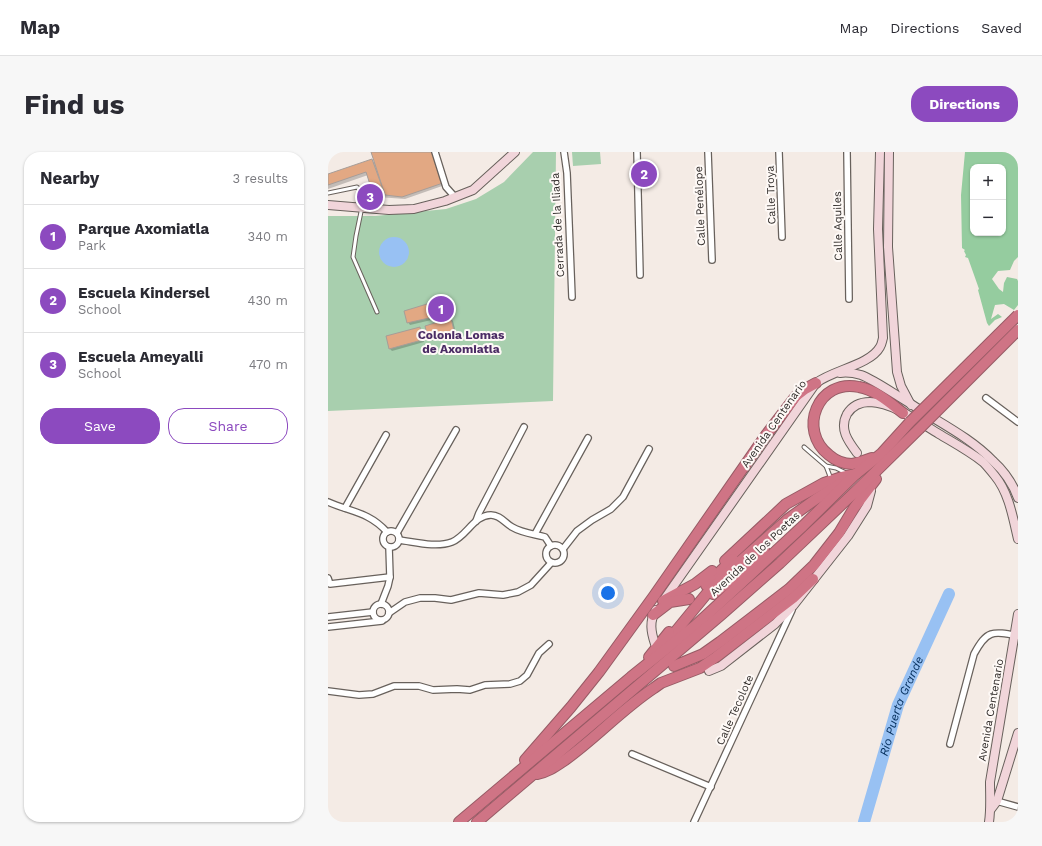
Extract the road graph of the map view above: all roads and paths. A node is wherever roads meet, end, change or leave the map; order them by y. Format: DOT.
graph roads {
  1 [pos="435,152"];
  2 [pos="515,152"];
  3 [pos="564,152"];
  4 [pos="637,152"];
  5 [pos="708,152"];
  6 [pos="779,152"];
  7 [pos="847,152"];
  8 [pos="880,152"];
  9 [pos="889,152"];
  10 [pos="328,193"];
  11 [pos="455,197"];
  12 [pos="328,205"];
  13 [pos="362,208"];
  14 [pos="782,237"];
  15 [pos="712,260"];
  16 [pos="640,275"];
  17 [pos="572,297"];
  18 [pos="849,299"];
  19 [pos="892,299"];
  20 [pos="882,300"];
  21 [pos="377,312"];
  22 [pos="1018,315"];
  23 [pos="1018,330"];
  24 [pos="835,373"];
  25 [pos="816,383"];
  26 [pos="986,398"];
  27 [pos="911,405"];
  28 [pos="903,413"];
  29 [pos="1018,422"];
  30 [pos="524,427"];
  31 [pos="456,430"];
  32 [pos="386,435"];
  33 [pos="588,438"];
  34 [pos="760,443"];
  35 [pos="804,447"];
  36 [pos="900,448"];
  37 [pos="649,449"];
  38 [pos="857,453"];
  39 [pos="881,454"];
  40 [pos="826,466"];
  41 [pos="853,475"];
  42 [pos="746,478"];
  43 [pos="1015,485"];
  44 [pos="823,486"];
  45 [pos="871,491"];
  46 [pos="726,492"];
  47 [pos="1018,498"];
  48 [pos="328,502"];
  49 [pos="808,504"];
  50 [pos="345,508"];
  51 [pos="784,508"];
  52 [pos="476,521"];
  53 [pos="768,528"];
  54 [pos="798,528"];
  55 [pos="387,532"];
  56 [pos="397,533"];
  57 [pos="535,534"];
  58 [pos="1018,539"];
  59 [pos="399,540"];
  60 [pos="774,540"];
  61 [pos="763,541"];
  62 [pos="551,546"];
  63 [pos="389,547"];
  64 [pos="563,549"];
  65 [pos="552,563"];
  66 [pos="751,564"];
  67 [pos="390,577"];
  68 [pos="328,578"];
  69 [pos="813,579"];
  70 [pos="712,594"];
  71 [pos="689,600"];
  72 [pos="663,601"];
  73 [pos="381,604"];
  74 [pos="793,606"];
  75 [pos="373,612"];
  76 [pos="389,613"];
  77 [pos="1018,614"];
  78 [pos="653,615"];
  79 [pos="328,617"];
  80 [pos="382,620"];
  81 [pos="328,627"];
  82 [pos="1016,636"];
  83 [pos="549,644"];
  84 [pos="655,644"];
  85 [pos="647,660"];
  86 [pos="676,667"];
  87 [pos="709,671"];
  88 [pos="631,677"];
  89 [pos="328,690"];
  90 [pos="1018,735"];
  91 [pos="950,744"];
  92 [pos="632,754"];
  93 [pos="534,774"];
  94 [pos="711,787"];
  95 [pos="492,794"];
  96 [pos="993,800"];
  97 [pos="1018,807"];
  98 [pos="459,822"];
  99 [pos="477,822"];
  100 [pos="694,822"];
  101 [pos="989,822"];
  1 -- 11 [label="street"];
  2 -- 11 [label="main road"];
  3 -- 17 [label="street, Cerrada de la Iliada"];
  4 -- 16 [label="street"];
  5 -- 15 [label="street, Calle Penélope"];
  6 -- 14 [label="street, Calle Troya"];
  7 -- 18 [label="street, Calle Aquiles"];
  8 -- 20 [label="main road, Avenida Centenario"];
  9 -- 19 [label="main road"];
  10 -- 13 [label="lane"];
  11 -- 13 [label="main road"];
  12 -- 13 [label="main road"];
  13 -- 21 [label="lane"];
  19 -- 20 [label="main road"];
  19 -- 27 [label="main road"];
  20 -- 24 [label="main road, Avenida Centenario"];
  22 -- 39 [label="highway, bridge"];
  23 -- 36 [label="highway, Avenida de los Poetas, bridge"];
  24 -- 25 [label="main road, Avenida Centenario"];
  24 -- 27 [label="main road"];
  25 -- 34 [label="highway"];
  25 -- 42 [label="main road, Avenida Centenario"];
  26 -- 29 [label="street"];
  27 -- 43 [label="main road"];
  28 -- 38 [label="main road"];
  28 -- 39 [label="highway"];
  28 -- 58 [label="main road"];
  30 -- 52 [label="street"];
  31 -- 56 [label="street"];
  32 -- 50 [label="street"];
  33 -- 57 [label="street"];
  34 -- 42 [label="highway"];
  34 -- 46 [label="highway"];
  35 -- 40 [label="lane"];
  36 -- 86 [label="highway"];
  36 -- 93 [label="highway, Avenida de los Poetas"];
  37 -- 64 [label="street"];
  39 -- 41 [label="highway"];
  40 -- 41 [label="lane"];
  40 -- 44 [label="lane"];
  41 -- 44 [label="highway"];
  41 -- 44 [label="highway"];
  41 -- 49 [label="highway"];
  41 -- 54 [label="highway"];
  42 -- 46 [label="highway"];
  42 -- 72 [label="main road, Avenida Centenario"];
  43 -- 47 [label="main road"];
  44 -- 51 [label="highway"];
  44 -- 53 [label="highway"];
  45 -- 69 [label="main road"];
  46 -- 95 [label="highway"];
  48 -- 50 [label="street"];
  49 -- 60 [label="highway"];
  49 -- 61 [label="highway"];
  50 -- 55 [label="street"];
  51 -- 53 [label="highway"];
  51 -- 72 [label="highway"];
  52 -- 57 [label="street"];
  52 -- 59 [label="street"];
  53 -- 85 [label="highway"];
  54 -- 66 [label="highway"];
  54 -- 88 [label="highway, Avenida de los Poetas"];
  55 -- 56 [label="street"];
  55 -- 63 [label="street"];
  56 -- 59 [label="street"];
  57 -- 62 [label="street"];
  59 -- 63 [label="street"];
  60 -- 61 [label="highway"];
  60 -- 66 [label="highway"];
  61 -- 85 [label="highway"];
  62 -- 64 [label="street"];
  62 -- 65 [label="street"];
  63 -- 67 [label="street"];
  64 -- 65 [label="street"];
  65 -- 76 [label="street"];
  66 -- 70 [label="highway"];
  67 -- 68 [label="street"];
  67 -- 73 [label="street"];
  69 -- 74 [label="main road"];
  69 -- 93 [label="highway"];
  71 -- 78 [label="highway"];
  72 -- 78 [label="main road, Avenida Centenario"];
  73 -- 75 [label="street"];
  73 -- 76 [label="street"];
  74 -- 87 [label="main road"];
  74 -- 94 [label="street, Calle Tecolote"];
  75 -- 79 [label="street"];
  75 -- 80 [label="street"];
  76 -- 80 [label="street"];
  77 -- 82 [label="main road, Avenida Centenario"];
  78 -- 84 [label="main road"];
  80 -- 81 [label="street"];
  82 -- 91 [label="street"];
  82 -- 96 [label="main road, Avenida Centenario"];
  83 -- 89 [label="street"];
  85 -- 88 [label="highway"];
  88 -- 95 [label="highway, Avenida de los Poetas"];
  90 -- 96 [label="main road, Avenida Centenario"];
  92 -- 94 [label="street"];
  93 -- 99 [label="highway, Avenida de los Poetas"];
  94 -- 100 [label="street, Calle Tecolote"];
  95 -- 98 [label="highway"];
  96 -- 97 [label="street"];
  96 -- 101 [label="main road, Avenida Centenario"];
}
